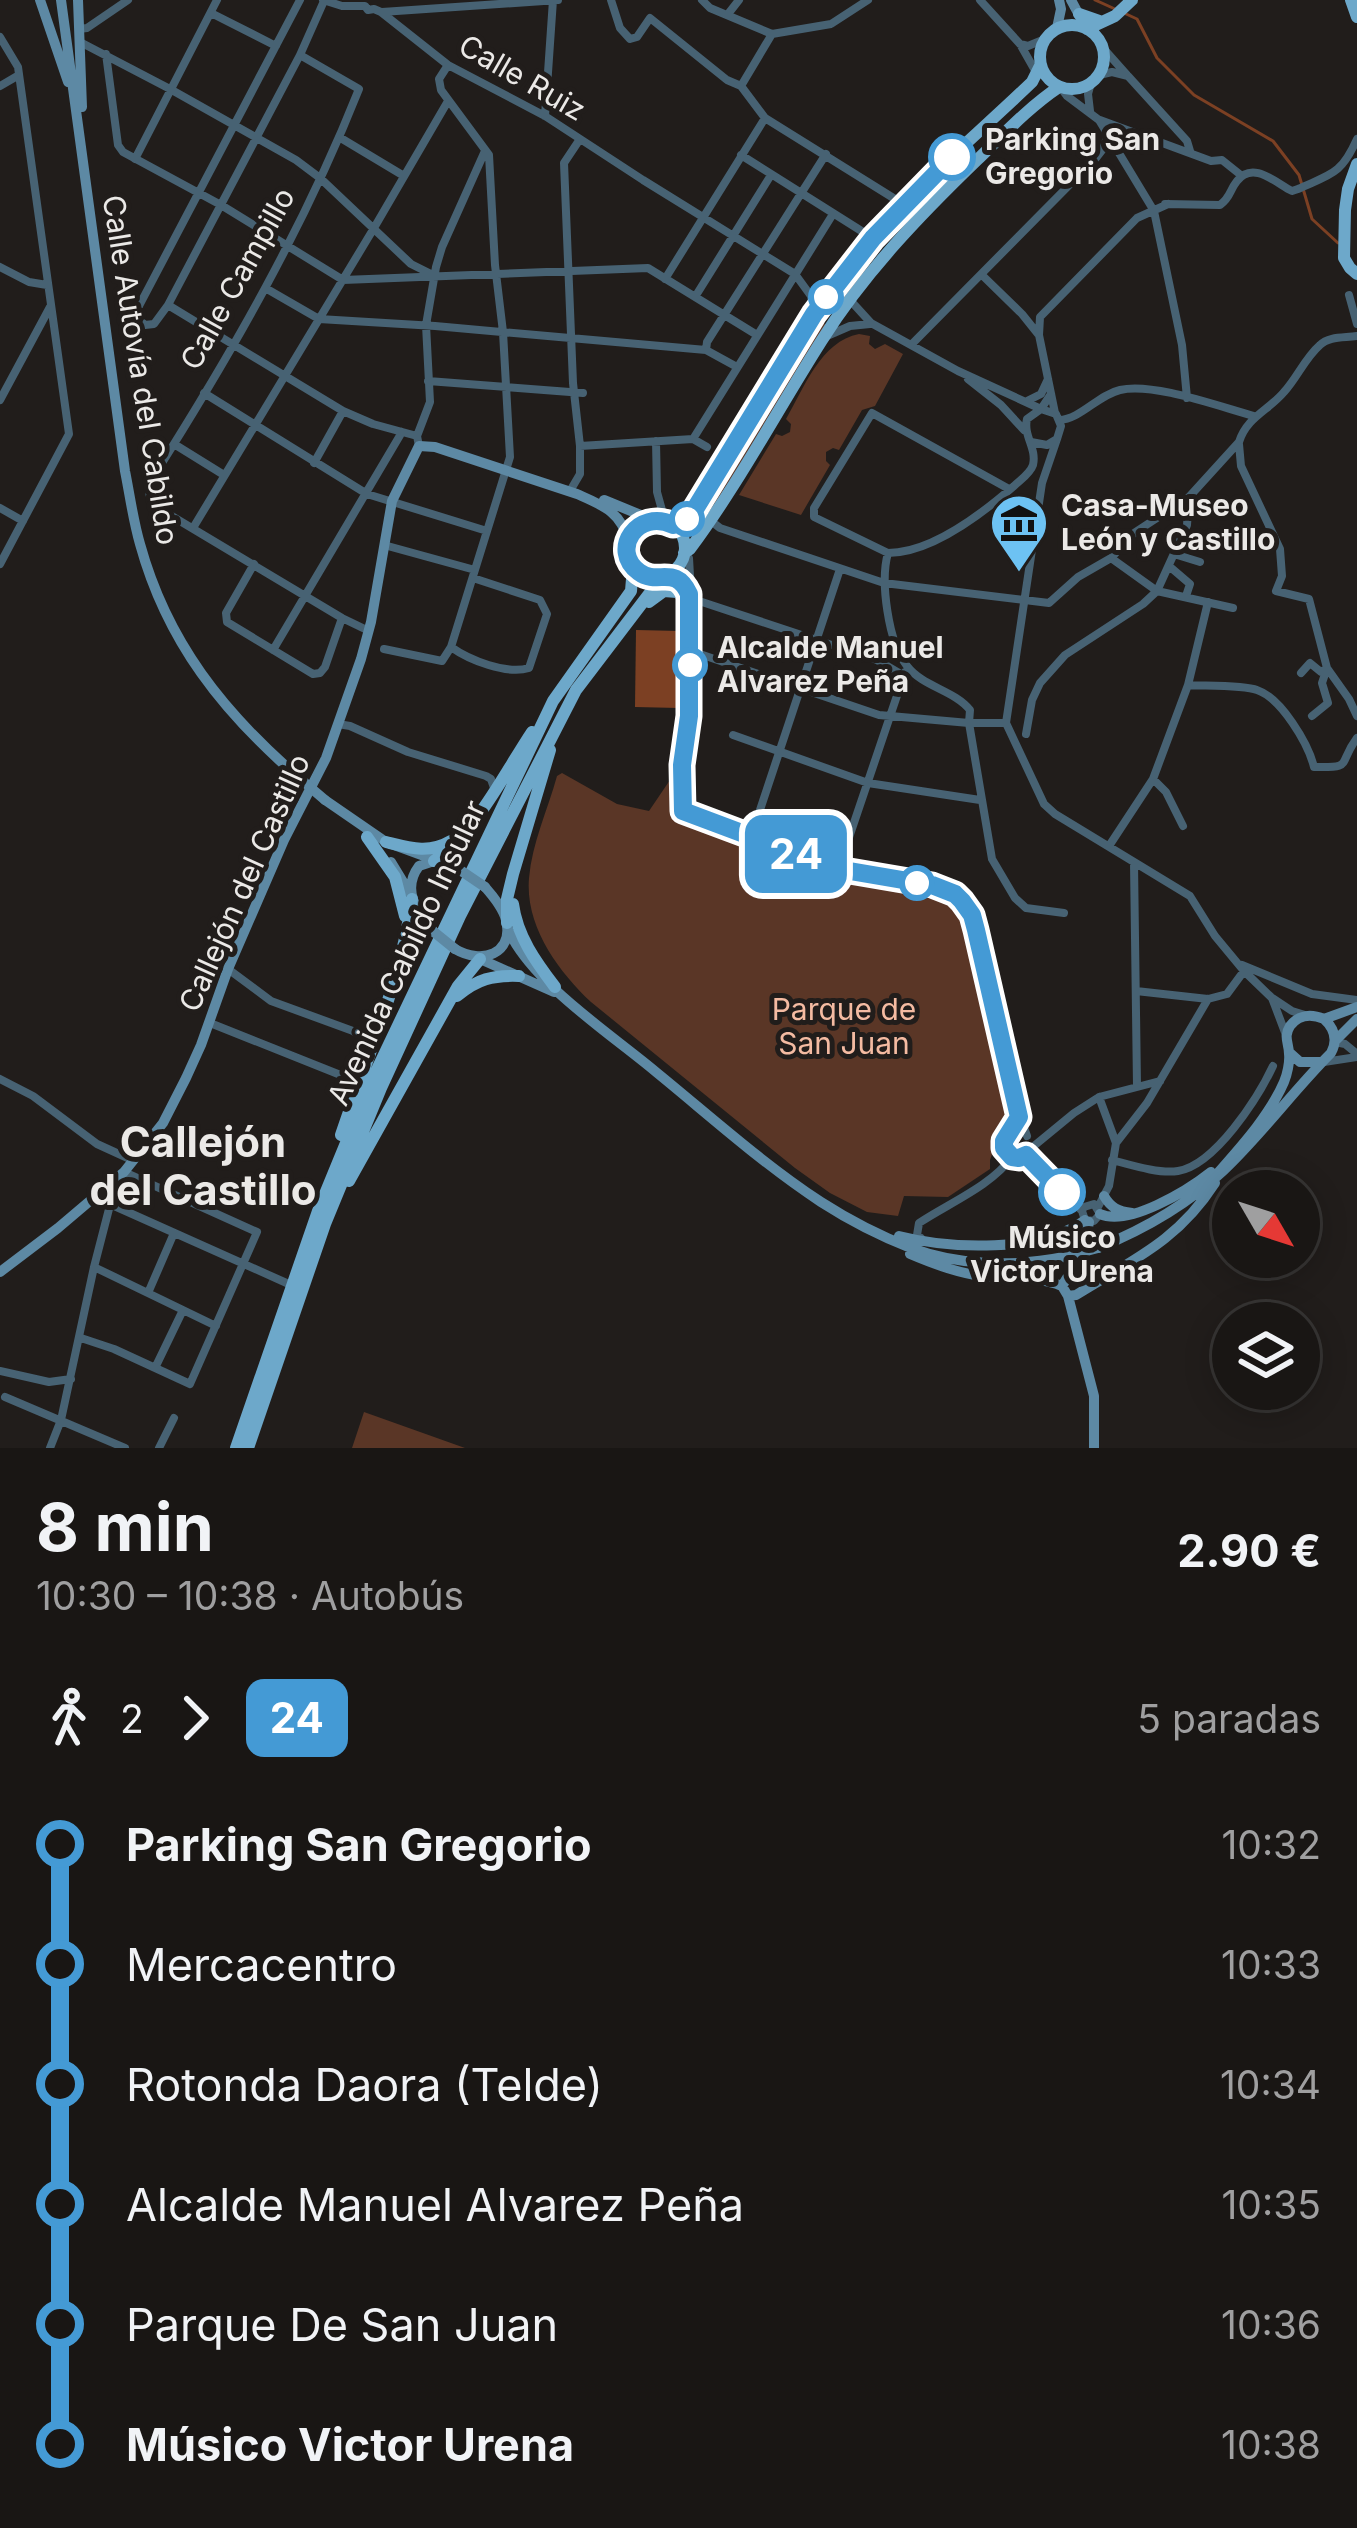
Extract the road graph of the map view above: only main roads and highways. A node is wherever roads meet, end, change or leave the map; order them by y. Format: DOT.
graph roads {
  1 [pos="40,0"];
  2 [pos="61,0"];
  3 [pos="78,0"];
  4 [pos="1059,0"];
  5 [pos="1071,0"];
  6 [pos="1132,0"];
  7 [pos="1351,0"];
  8 [pos="1079,14"];
  9 [pos="1357,17"];
  10 [pos="1109,19"];
  11 [pos="1057,28"];
  12 [pos="1087,28"];
  13 [pos="1102,46"];
  14 [pos="1039,70"];
  15 [pos="1060,87"];
  16 [pos="75,100"];
  17 [pos="81,140"];
  18 [pos="1357,164"];
  19 [pos="1353,239"];
  20 [pos="1356,273"];
  21 [pos="573,492"];
  22 [pos="664,522"];
  23 [pos="628,541"];
  24 [pos="684,554"];
  25 [pos="633,566"];
  26 [pos="663,576"];
  27 [pos="694,603"];
  28 [pos="622,628"];
  29 [pos="553,701"];
  30 [pos="561,715"];
  31 [pos="347,817"];
  32 [pos="467,829"];
  33 [pos="367,838"];
  34 [pos="386,842"];
  35 [pos="434,861"];
  36 [pos="510,885"];
  37 [pos="411,897"];
  38 [pos="507,925"];
  39 [pos="406,939"];
  40 [pos="480,959"];
  41 [pos="519,976"];
  42 [pos="555,987"];
  43 [pos="568,1000"];
  44 [pos="451,1001"];
  45 [pos="1357,1004"];
  46 [pos="1324,1019"];
  47 [pos="1357,1019"];
  48 [pos="1335,1041"];
  49 [pos="1290,1053"];
  50 [pos="1321,1062"];
  51 [pos="1236,1151"];
  52 [pos="1225,1170"];
  53 [pos="1212,1181"];
  54 [pos="1209,1183"];
  55 [pos="1212,1189"];
  56 [pos="1095,1208"];
  57 [pos="1135,1214"];
  58 [pos="321,1217"];
  59 [pos="861,1225"];
  60 [pos="0,1272"];
  61 [pos="1070,1288"];
  62 [pos="236,1448"];
  63 [pos="248,1448"];
  64 [pos="1094,1448"];
  1 -- 16 [label="main road"];
  2 -- 16 [label="main road, Calle Autovía del Cabildo"];
  3 -- 17 [label="main road"];
  4 -- 11 [label="main road"];
  5 -- 8 [label="main road"];
  6 -- 10 [label="main road"];
  7 -- 9 [label="main road"];
  8 -- 10 [label="main road"];
  8 -- 12 [label="main road"];
  10 -- 12 [label="main road"];
  10 -- 13 [label="main road"];
  11 -- 12 [label="main road"];
  11 -- 14 [label="main road"];
  12 -- 13 [label="main road"];
  13 -- 15 [label="main road"];
  14 -- 15 [label="main road"];
  14 -- 22 [label="main road"];
  15 -- 24 [label="main road"];
  16 -- 17 [label="main road, Calle Autovía del Cabildo"];
  17 -- 31 [label="main road, Calle Autovía del Cabildo, bridge"];
  18 -- 19 [label="main road"];
  19 -- 20 [label="main road"];
  21 -- 22 [label="main road"];
  21 -- 23 [label="main road"];
  21 -- 60 [label="main road, Callejón del Castillo"];
  22 -- 23 [label="main road"];
  22 -- 24 [label="main road"];
  23 -- 25 [label="main road"];
  24 -- 26 [label="main road"];
  25 -- 26 [label="main road"];
  25 -- 29 [label="main road, Avenida Cabildo Insular"];
  26 -- 28 [label="main road, Avenida Cabildo Insular"];
  27 -- 28 [label="main road"];
  28 -- 30 [label="main road, Avenida Cabildo Insular"];
  29 -- 32 [label="main road"];
  29 -- 58 [label="main road, Avenida Cabildo Insular"];
  30 -- 36 [label="main road"];
  30 -- 58 [label="main road, Avenida Cabildo Insular"];
  31 -- 33 [label="main road, Calle Autovía del Cabildo"];
  31 -- 34 [label="main road, Calle Autovía del Cabildo"];
  32 -- 34 [label="main road"];
  32 -- 35 [label="main road"];
  33 -- 37 [label="main road, Calle Autovía del Cabildo"];
  33 -- 39 [label="main road"];
  34 -- 35 [label="main road, Calle Autovía del Cabildo"];
  35 -- 37 [label="main road"];
  35 -- 38 [label="main road, bridge"];
  36 -- 38 [label="main road"];
  36 -- 42 [label="main road"];
  37 -- 39 [label="main road"];
  37 -- 40 [label="main road, bridge"];
  38 -- 40 [label="main road"];
  38 -- 42 [label="main road"];
  39 -- 58 [label="main road"];
  40 -- 41 [label="main road"];
  40 -- 44 [label="main road"];
  41 -- 43 [label="main road"];
  41 -- 44 [label="main road"];
  42 -- 43 [label="main road"];
  43 -- 59 [label="main road"];
  44 -- 58 [label="main road"];
  45 -- 46 [label="main road"];
  46 -- 48 [label="main road"];
  46 -- 49 [label="main road"];
  47 -- 48 [label="main road"];
  48 -- 50 [label="main road"];
  49 -- 50 [label="main road"];
  49 -- 51 [label="main road"];
  50 -- 52 [label="main road"];
  51 -- 54 [label="main road"];
  51 -- 57 [label="main road"];
  53 -- 54 [label="main road"];
  54 -- 59 [label="main road, bridge"];
  55 -- 61 [label="main road"];
  56 -- 57 [label="main road"];
  56 -- 57 [label="main road"];
  56 -- 59 [label="main road"];
  56 -- 61 [label="main road"];
  58 -- 62 [label="main road, Avenida Cabildo Insular"];
  58 -- 63 [label="main road, Avenida Cabildo Insular"];
  59 -- 61 [label="main road"];
  61 -- 64 [label="main road"];
}
